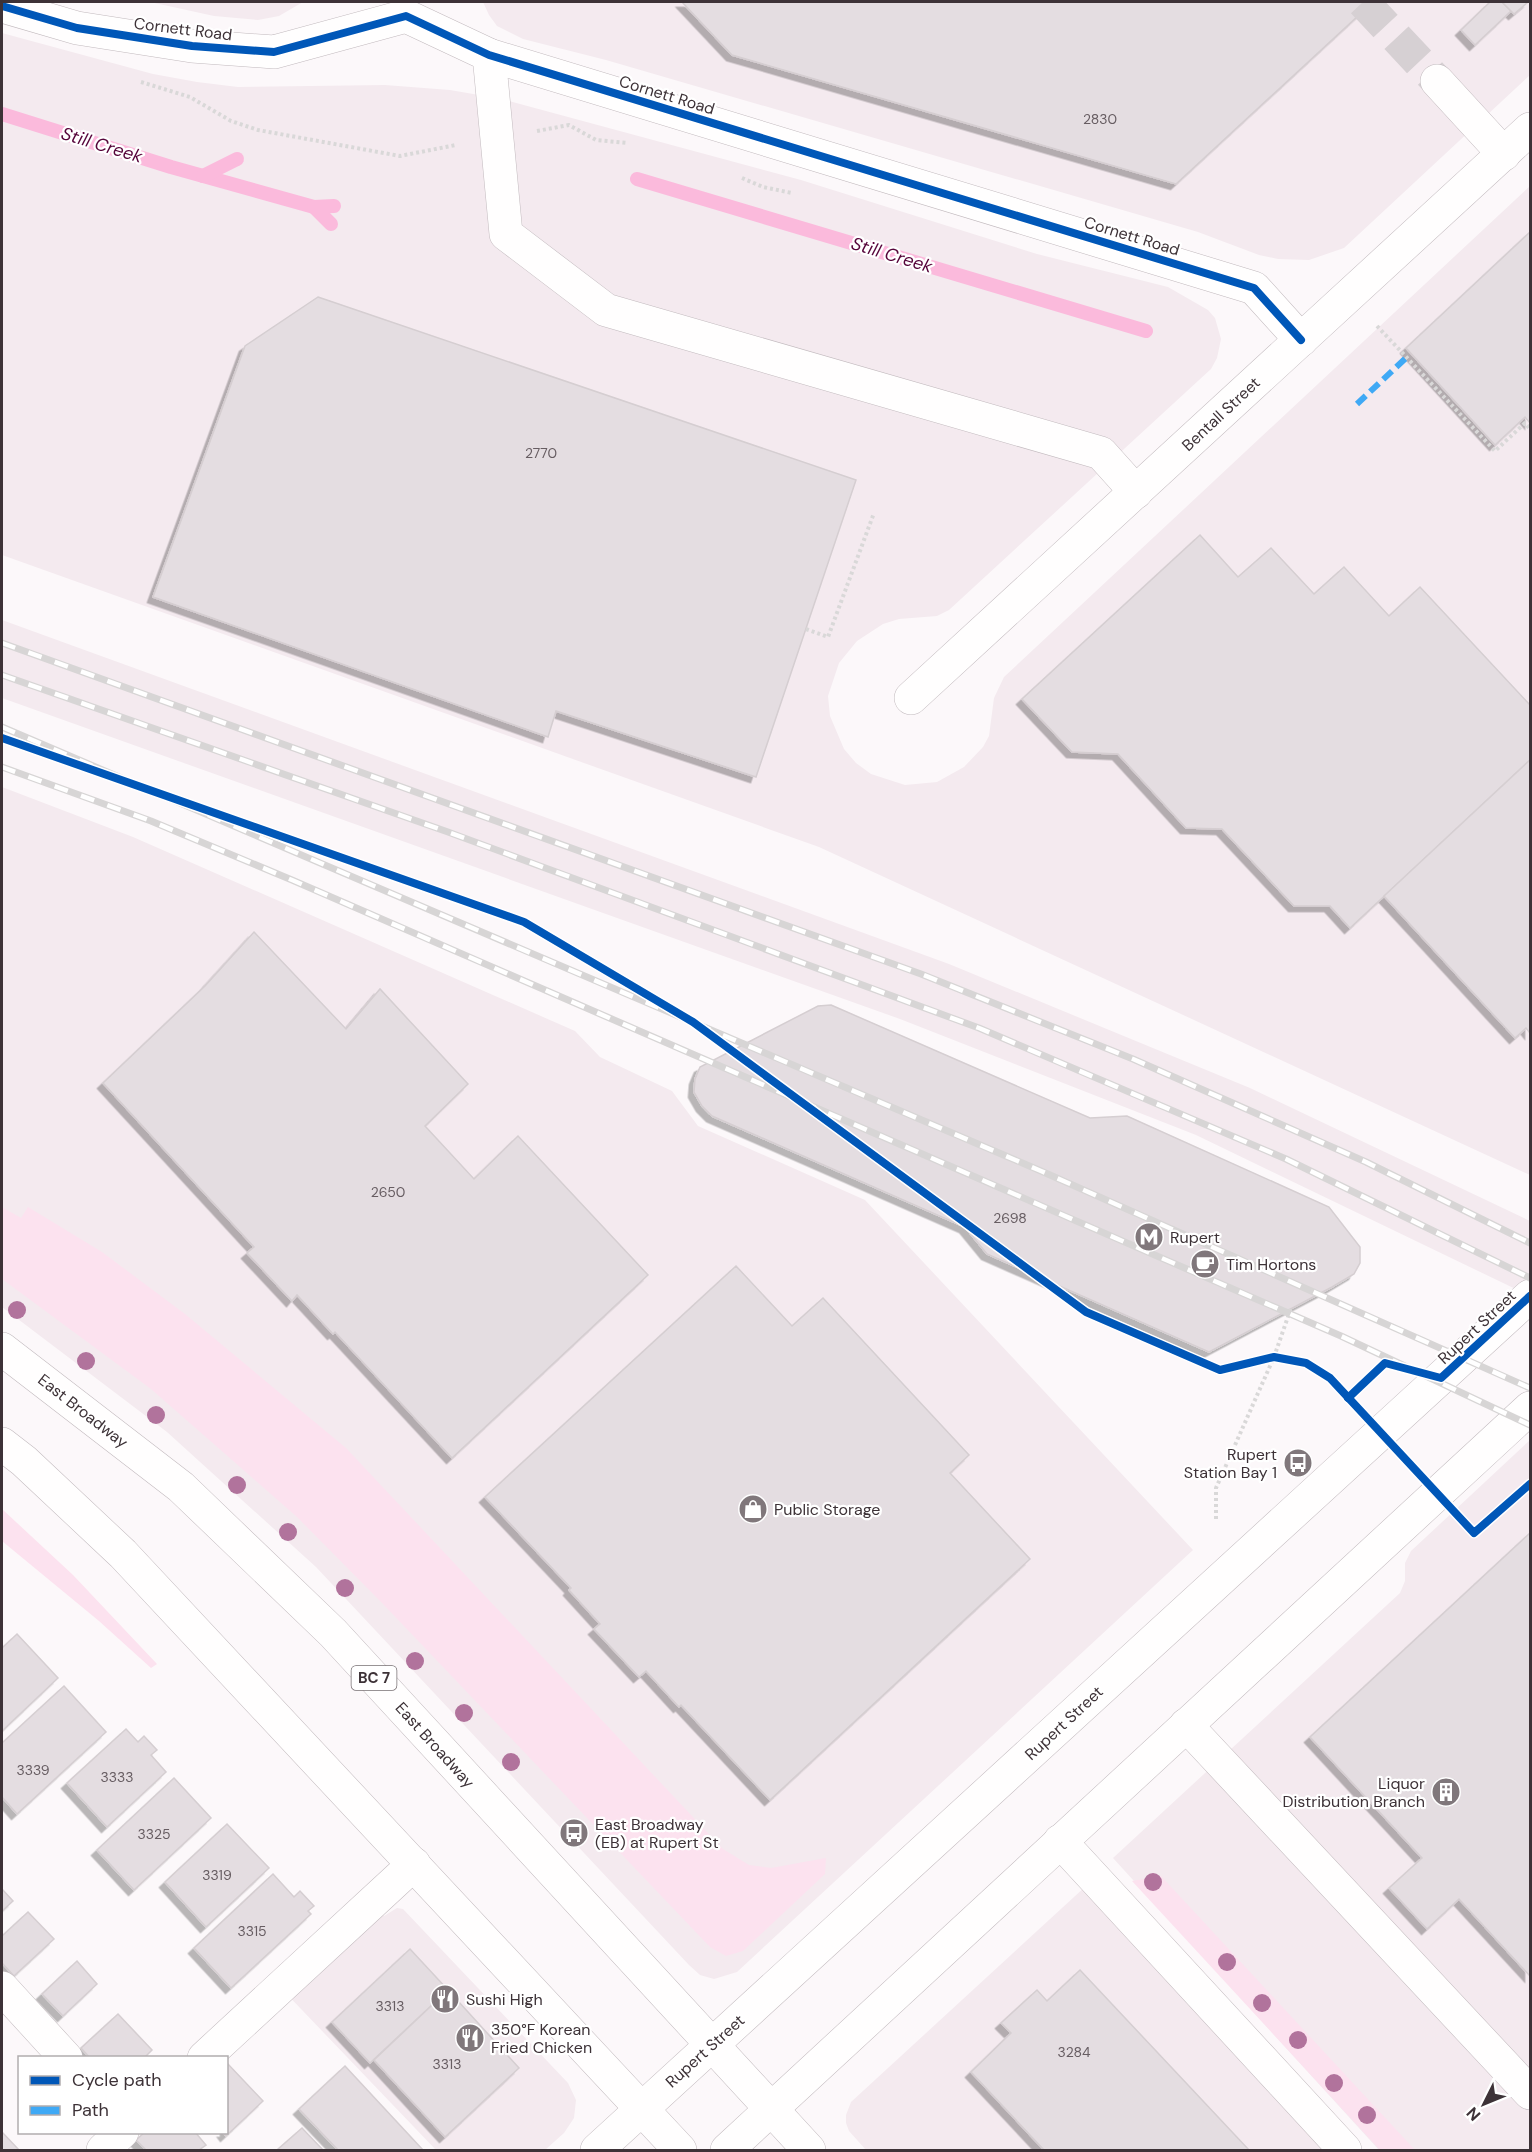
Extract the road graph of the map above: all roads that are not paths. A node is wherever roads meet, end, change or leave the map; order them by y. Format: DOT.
graph roads {
  1 [pos="2,6"];
  2 [pos="408,9"];
  3 [pos="489,55"];
  4 [pos="1437,81"];
  5 [pos="1530,129"];
  6 [pos="1504,154"];
  7 [pos="1301,340"];
  8 [pos="1136,492"];
  9 [pos="911,698"];
  10 [pos="1530,1296"];
  11 [pos="2,1349"];
  12 [pos="1530,1408"];
  13 [pos="2,1444"];
  14 [pos="1186,1725"];
  15 [pos="1060,1841"];
  16 [pos="414,1864"];
  17 [pos="2,1988"];
  18 [pos="712,2045"];
  19 [pos="64,2056"];
  20 [pos="206,2056"];
  21 [pos="1530,2093"];
  22 [pos="642,2109"];
  23 [pos="771,2109"];
  24 [pos="121,2134"];
  25 [pos="103,2151"];
  26 [pos="597,2151"];
  27 [pos="680,2151"];
  28 [pos="727,2151"];
  29 [pos="809,2151"];
  30 [pos="1346,2151"];
  1 -- 2 [label="main road, Cornett Road"];
  2 -- 3 [label="main road, Cornett Road"];
  3 -- 7 [label="main road, Cornett Road"];
  3 -- 8 [label="main road"];
  4 -- 6 [label="main road"];
  5 -- 6 [label="main road, Bentall Street"];
  6 -- 7 [label="main road, Bentall Street"];
  7 -- 8 [label="main road, Bentall Street"];
  8 -- 9 [label="main road, Bentall Street"];
  10 -- 18 [label="main road, Rupert Street"];
  11 -- 18 [label="main road, East Broadway / BC 7"];
  12 -- 14 [label="main road"];
  13 -- 16 [label="main road"];
  14 -- 15 [label="main road"];
  14 -- 21 [label="main road"];
  15 -- 23 [label="main road"];
  15 -- 30 [label="main road"];
  16 -- 20 [label="main road"];
  16 -- 22 [label="main road"];
  17 -- 19 [label="main road"];
  18 -- 22 [label="main road, Rupert Street"];
  18 -- 23 [label="main road, East Broadway / BC 7"];
  22 -- 26 [label="main road, Rupert Street"];
  22 -- 27 [label="main road"];
  23 -- 28 [label="main road"];
  23 -- 29 [label="main road, East Broadway / BC 7"];
  24 -- 25 [label="main road"];
}
